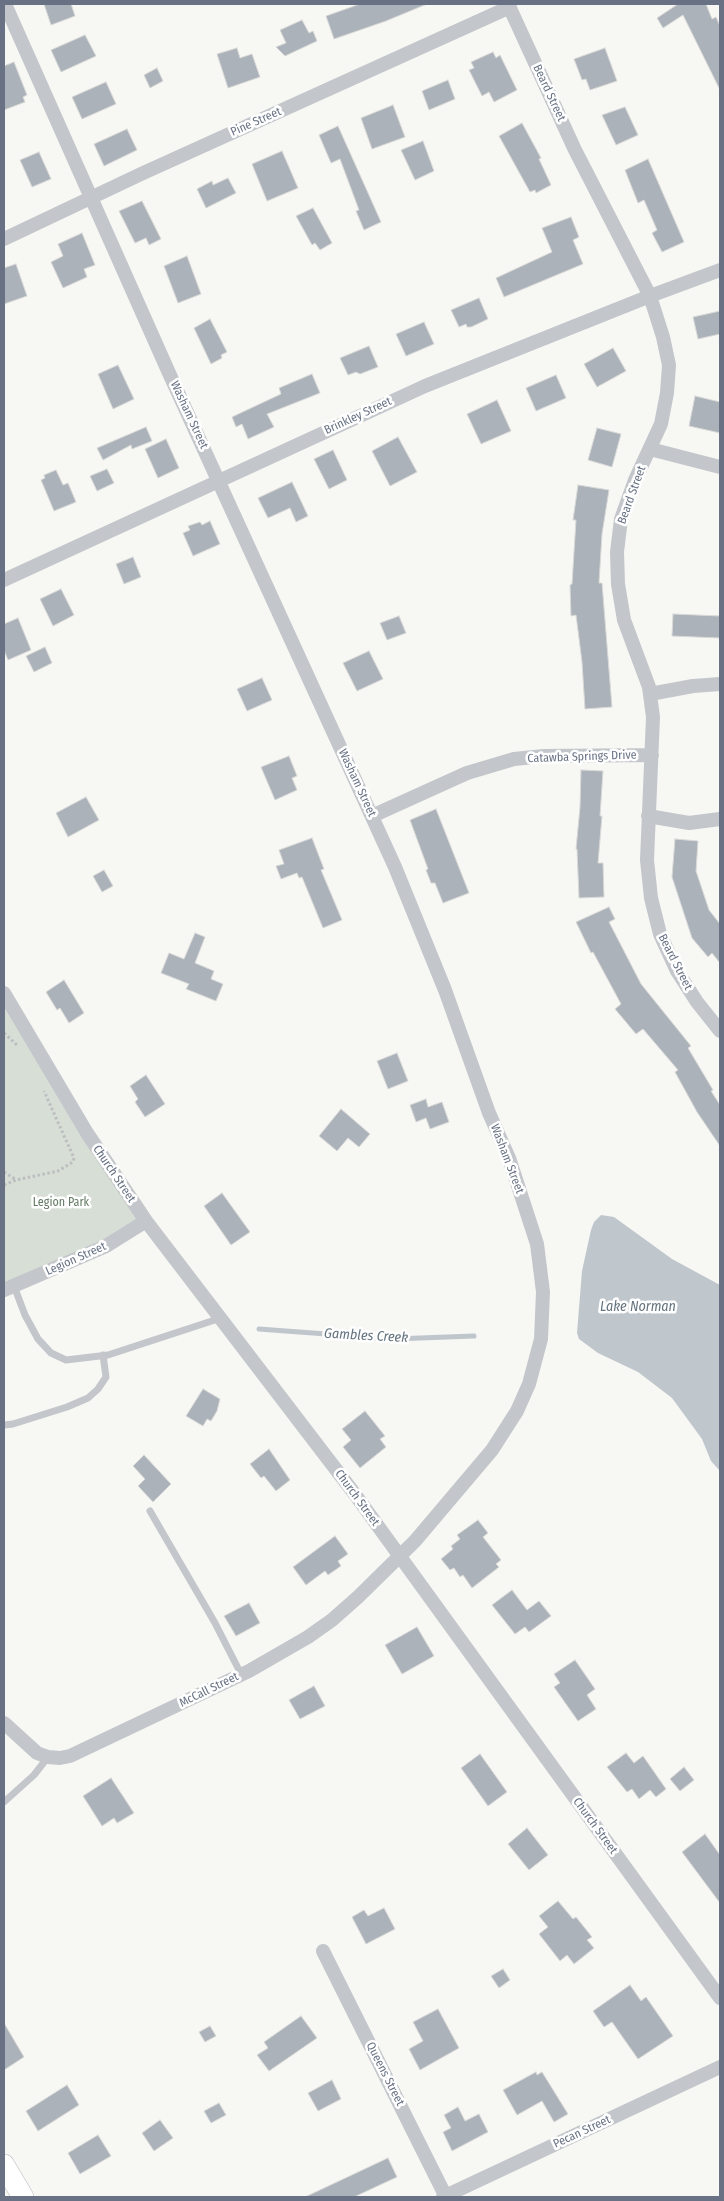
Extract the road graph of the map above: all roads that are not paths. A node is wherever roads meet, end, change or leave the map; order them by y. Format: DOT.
graph roads {
  1 [pos="5,4"];
  2 [pos="509,6"];
  3 [pos="91,198"];
  4 [pos="4,239"];
  5 [pos="720,270"];
  6 [pos="650,296"];
  7 [pos="650,449"];
  8 [pos="720,467"];
  9 [pos="219,481"];
  10 [pos="4,580"];
  11 [pos="720,684"];
  12 [pos="650,694"];
  13 [pos="652,755"];
  14 [pos="372,816"];
  15 [pos="648,816"];
  16 [pos="720,819"];
  17 [pos="4,993"];
  18 [pos="720,1031"];
  19 [pos="146,1221"];
  20 [pos="9,1288"];
  21 [pos="222,1318"];
  22 [pos="103,1355"];
  23 [pos="4,1425"];
  24 [pos="150,1511"];
  25 [pos="399,1557"];
  26 [pos="241,1674"];
  27 [pos="4,1722"];
  28 [pos="48,1757"];
  29 [pos="4,1802"];
  30 [pos="323,1952"];
  31 [pos="720,1998"];
  32 [pos="720,2067"];
  33 [pos="4,2165"];
  34 [pos="23,2197"];
  35 [pos="445,2197"];
  1 -- 3 [label="street, Washam Street"];
  2 -- 3 [label="street, Pine Street"];
  2 -- 6 [label="street, Beard Street"];
  3 -- 4 [label="street, Pine Street"];
  3 -- 9 [label="street, Washam Street"];
  5 -- 6 [label="street, Brinkley Street"];
  6 -- 7 [label="street, Beard Street"];
  6 -- 9 [label="street, Brinkley Street"];
  7 -- 8 [label="street"];
  7 -- 12 [label="street, Beard Street"];
  9 -- 10 [label="street, Brinkley Street"];
  9 -- 14 [label="street, Washam Street"];
  11 -- 12 [label="street"];
  12 -- 13 [label="street, Beard Street"];
  13 -- 14 [label="street, Catawba Springs Drive"];
  13 -- 15 [label="street, Beard Street"];
  14 -- 25 [label="street, Washam Street"];
  15 -- 16 [label="street"];
  15 -- 18 [label="street, Beard Street"];
  17 -- 19 [label="street, Church Street"];
  19 -- 20 [label="street, Legion Street"];
  19 -- 21 [label="street, Church Street"];
  20 -- 22 [label="lane"];
  21 -- 22 [label="lane"];
  21 -- 25 [label="street, Church Street"];
  22 -- 23 [label="lane"];
  24 -- 26 [label="lane"];
  25 -- 26 [label="street, McCall Street"];
  25 -- 31 [label="street, Church Street"];
  26 -- 28 [label="street, McCall Street"];
  27 -- 28 [label="street"];
  28 -- 29 [label="lane"];
  30 -- 35 [label="street, Queens Street"];
  32 -- 35 [label="street, Pecan Street"];
  33 -- 34 [label="main road"];
}
